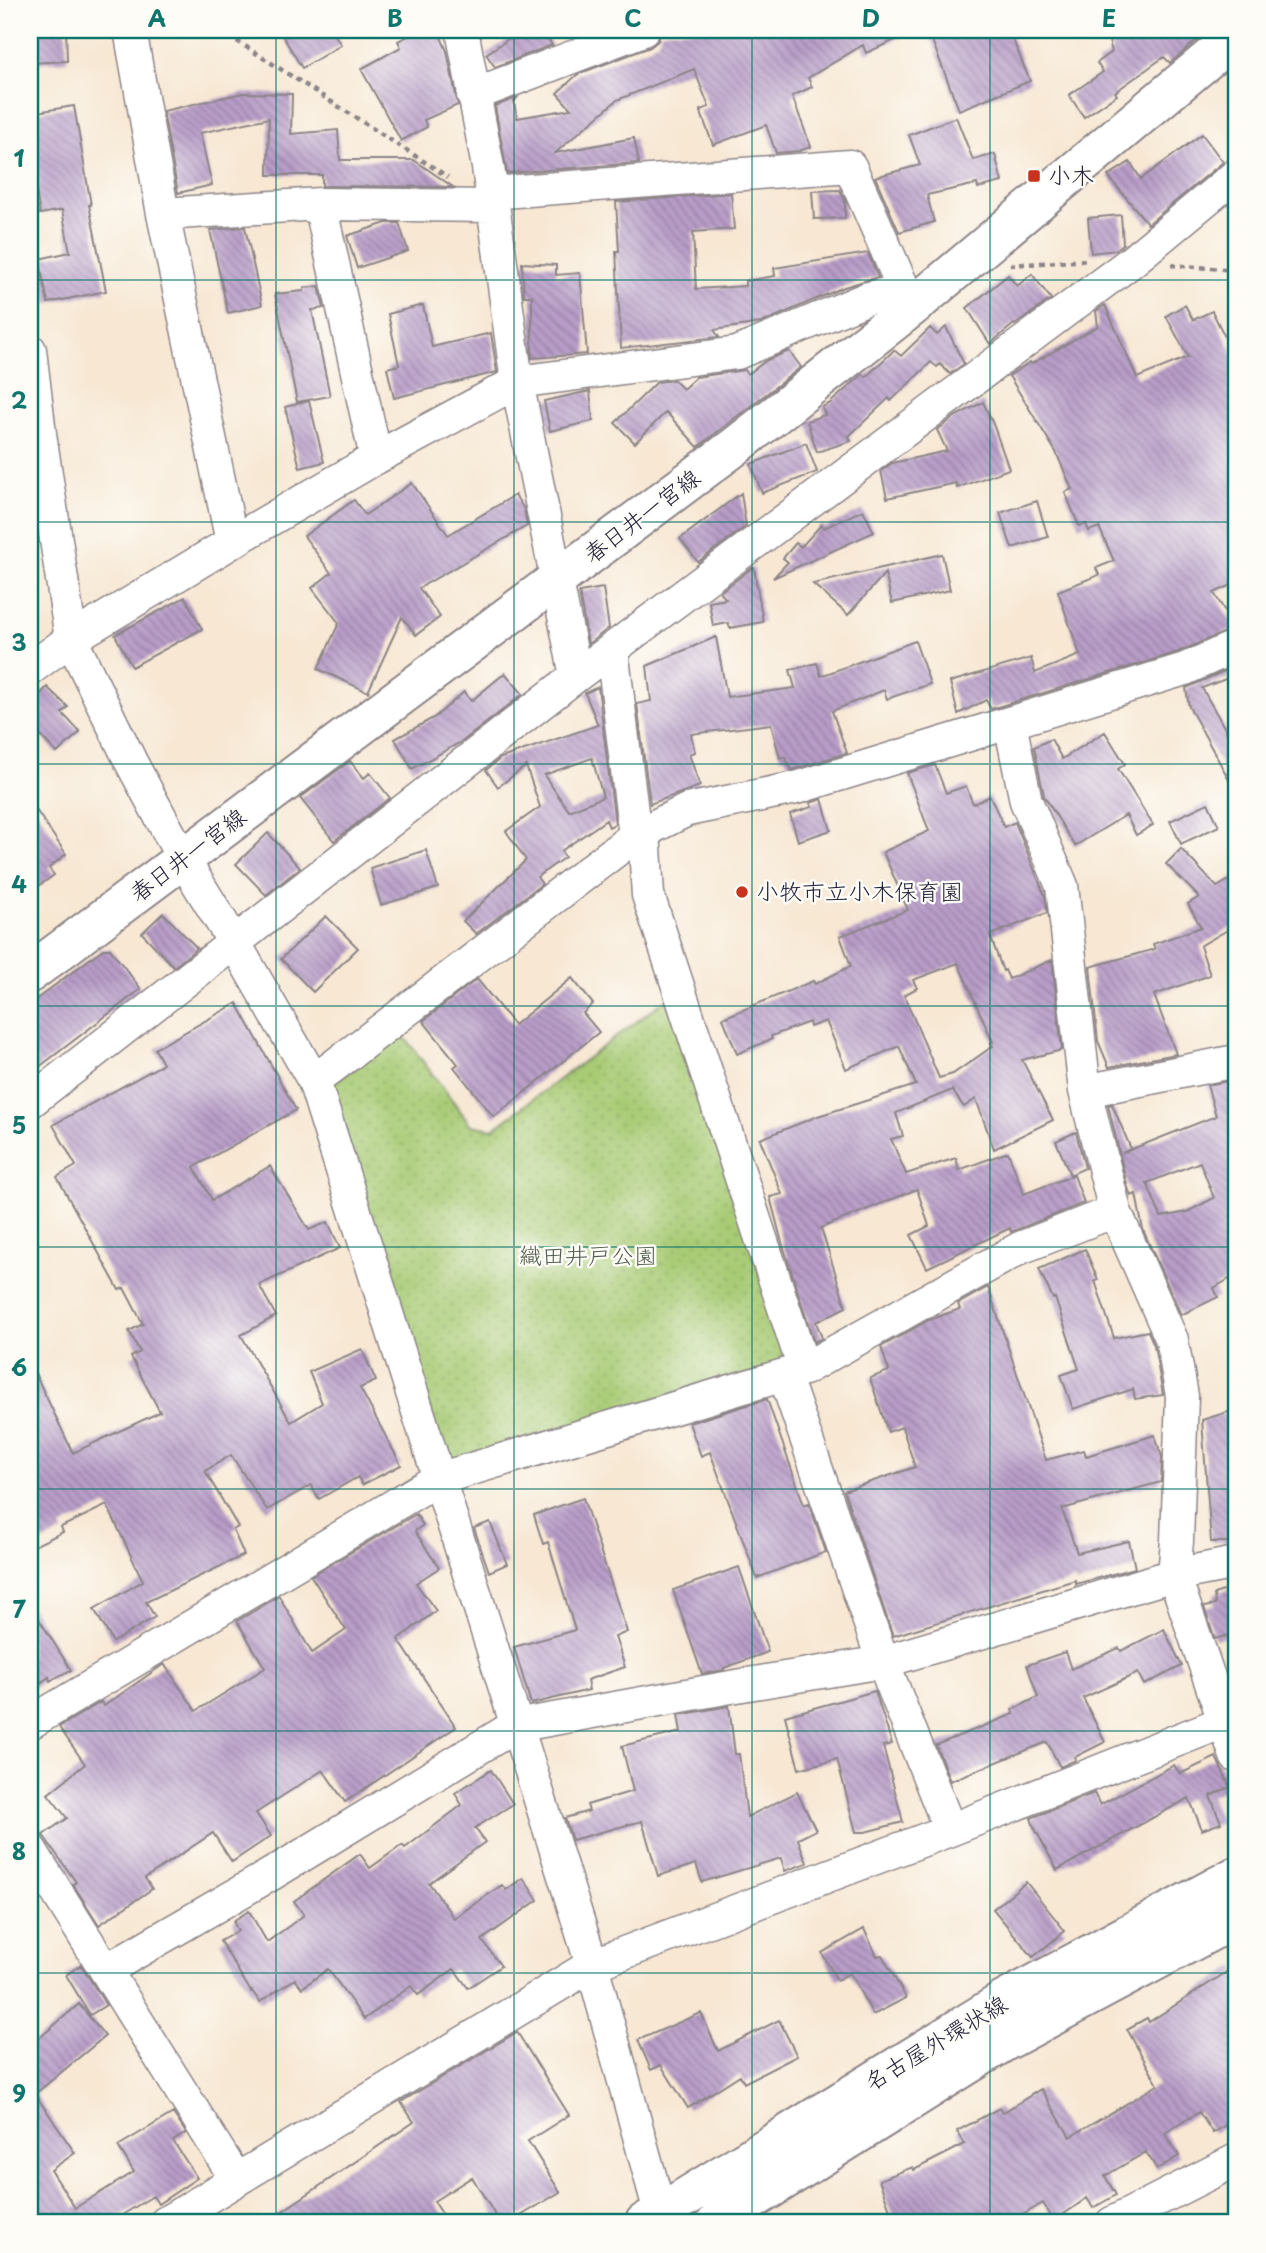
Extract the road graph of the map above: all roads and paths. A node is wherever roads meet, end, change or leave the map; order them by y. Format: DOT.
graph roads {
  1 [pos="130,30"];
  2 [pos="219,30"];
  3 [pos="462,30"];
  4 [pos="643,30"];
  5 [pos="1234,41"];
  6 [pos="473,95"];
  7 [pos="1236,175"];
  8 [pos="449,178"];
  9 [pos="492,200"];
  10 [pos="320,204"];
  11 [pos="163,214"];
  12 [pos="911,297"];
  13 [pos="30,349"];
  14 [pos="517,382"];
  15 [pos="35,434"];
  16 [pos="376,458"];
  17 [pos="232,542"];
  18 [pos="557,579"];
  19 [pos="71,639"];
  20 [pos="1236,646"];
  21 [pos="611,649"];
  22 [pos="30,669"];
  23 [pos="576,676"];
  24 [pos="1010,723"];
  25 [pos="639,833"];
  26 [pos="183,859"];
  27 [pos="234,942"];
  28 [pos="30,973"];
  29 [pos="1236,1061"];
  30 [pos="314,1082"];
  31 [pos="1086,1091"];
  32 [pos="30,1102"];
  33 [pos="1115,1211"];
  34 [pos="794,1373"];
  35 [pos="438,1479"];
  36 [pos="1236,1563"];
  37 [pos="1174,1576"];
  38 [pos="884,1662"];
  39 [pos="1231,1719"];
  40 [pos="30,1723"];
  41 [pos="515,1726"];
  42 [pos="1236,1756"];
  43 [pos="950,1830"];
  44 [pos="30,1849"];
  45 [pos="1236,1876"];
  46 [pos="1236,1918"];
  47 [pos="592,1965"];
  48 [pos="106,1970"];
  49 [pos="1236,2160"];
  50 [pos="236,2179"];
  51 [pos="655,2220"];
  52 [pos="165,2223"];
  53 [pos="716,2223"];
  54 [pos="1112,2223"];
  1 -- 11 [label="street"];
  2 -- 8 [label="path"];
  3 -- 6 [label="street"];
  4 -- 6 [label="street"];
  5 -- 12 [label="main road, 春日井一宮線"];
  6 -- 9 [label="street"];
  7 -- 21 [label="street"];
  9 -- 10 [label="street"];
  9 -- 12 [label="street"];
  9 -- 14 [label="street"];
  10 -- 11 [label="street"];
  10 -- 16 [label="street"];
  11 -- 17 [label="street"];
  12 -- 14 [label="street"];
  12 -- 18 [label="main road, 春日井一宮線"];
  13 -- 15 [label="street"];
  14 -- 16 [label="street"];
  14 -- 18 [label="street"];
  15 -- 19 [label="street"];
  16 -- 17 [label="street"];
  17 -- 19 [label="street"];
  18 -- 23 [label="street"];
  18 -- 26 [label="main road, 春日井一宮線"];
  19 -- 22 [label="street"];
  19 -- 26 [label="street"];
  20 -- 24 [label="street"];
  21 -- 23 [label="street"];
  21 -- 25 [label="street"];
  23 -- 27 [label="street"];
  24 -- 25 [label="street"];
  24 -- 31 [label="street"];
  25 -- 30 [label="street"];
  25 -- 34 [label="street"];
  26 -- 27 [label="street"];
  26 -- 28 [label="main road, 春日井一宮線"];
  27 -- 30 [label="street"];
  27 -- 32 [label="street"];
  29 -- 31 [label="street"];
  30 -- 35 [label="street"];
  31 -- 33 [label="street"];
  33 -- 34 [label="street"];
  33 -- 37 [label="street"];
  34 -- 35 [label="street"];
  34 -- 38 [label="street"];
  35 -- 40 [label="street"];
  35 -- 41 [label="street"];
  36 -- 37 [label="street"];
  37 -- 38 [label="street"];
  37 -- 39 [label="street"];
  38 -- 41 [label="street"];
  38 -- 43 [label="street"];
  39 -- 42 [label="street"];
  39 -- 43 [label="street"];
  41 -- 47 [label="street"];
  41 -- 48 [label="street"];
  43 -- 47 [label="street"];
  44 -- 48 [label="street"];
  45 -- 51 [label="main road, 名古屋外環状線"];
  46 -- 53 [label="main road, 名古屋外環状線"];
  47 -- 50 [label="street"];
  47 -- 51 [label="street"];
  48 -- 50 [label="street"];
  49 -- 54 [label="street"];
  50 -- 52 [label="street"];
}
